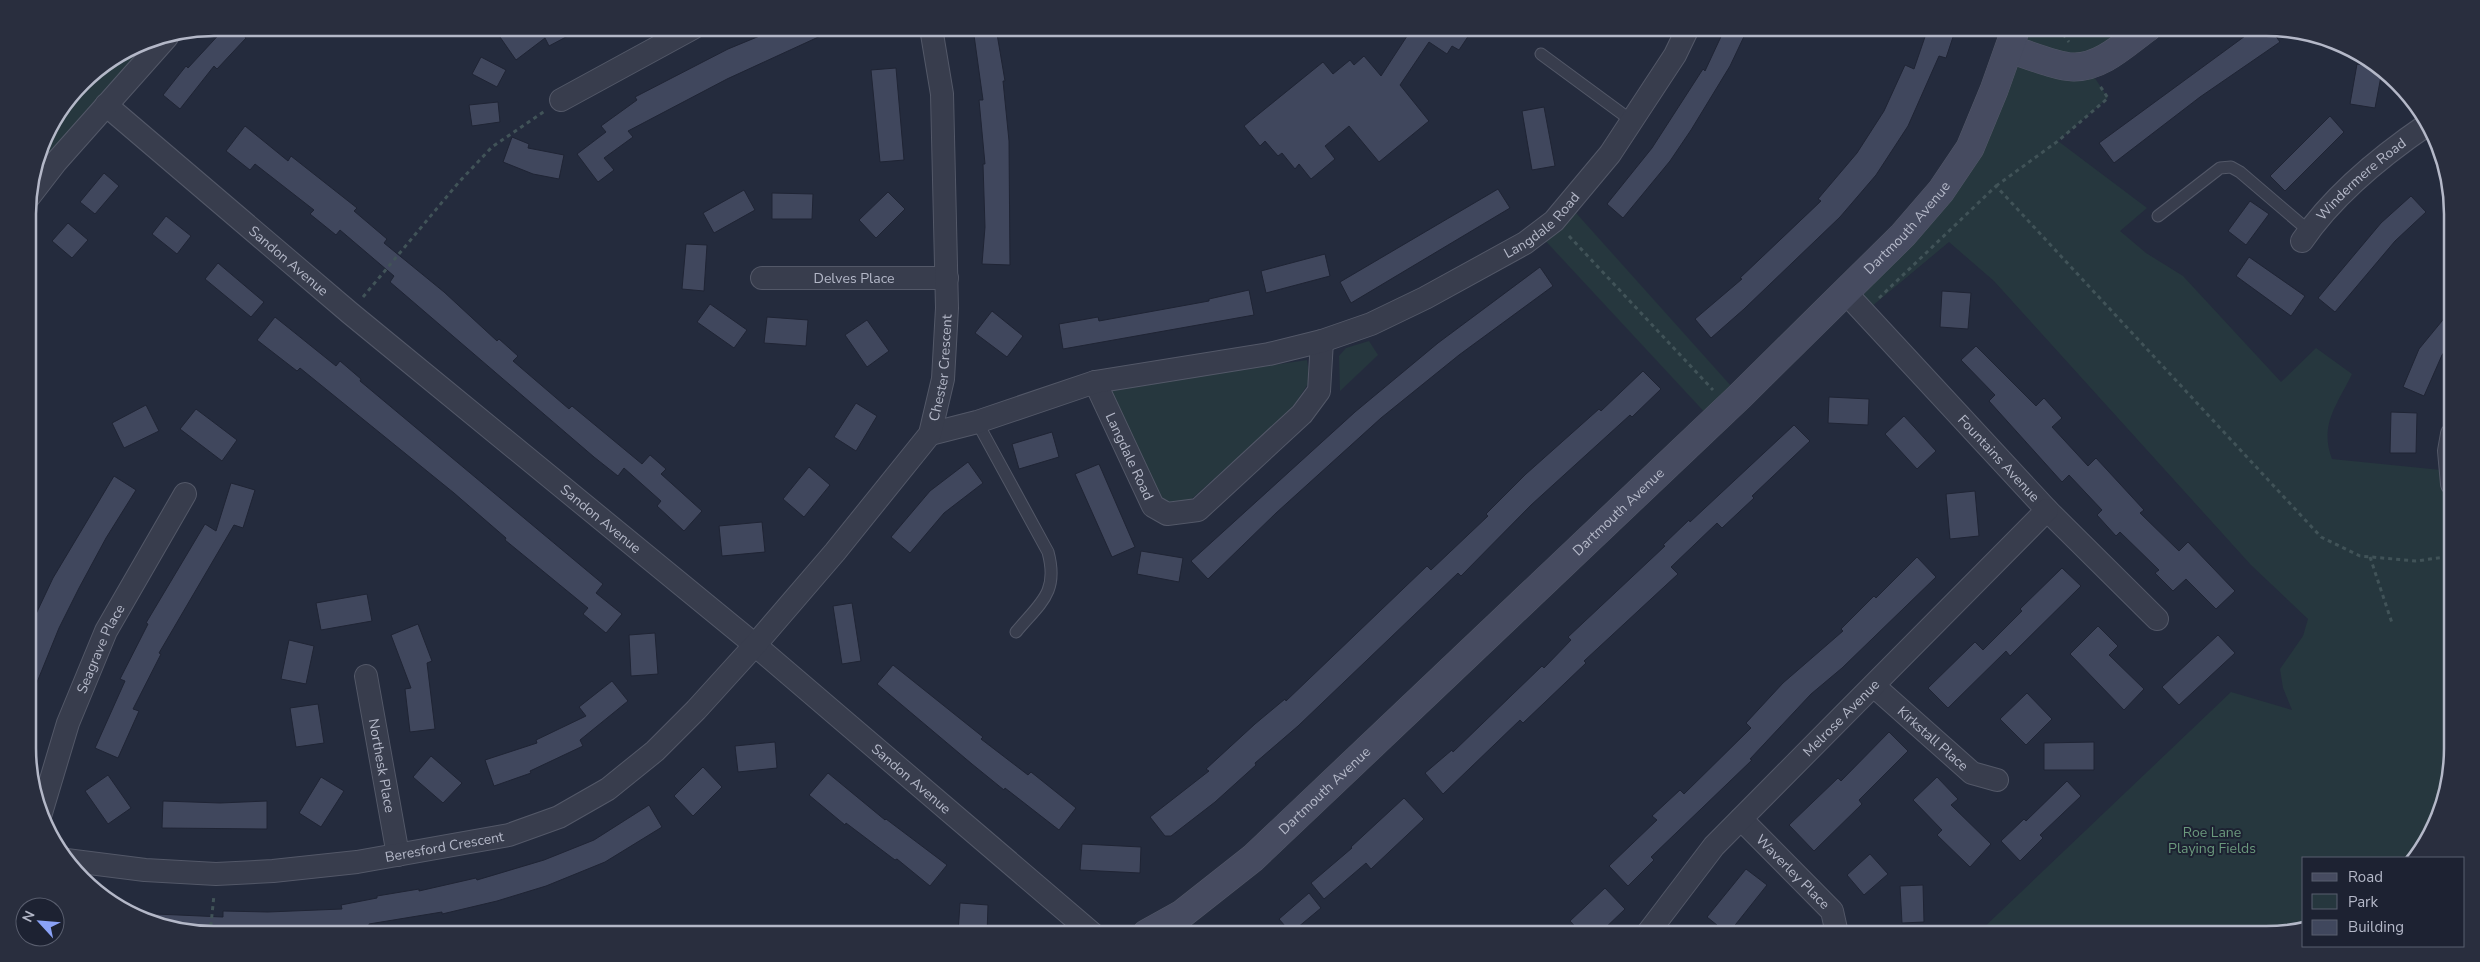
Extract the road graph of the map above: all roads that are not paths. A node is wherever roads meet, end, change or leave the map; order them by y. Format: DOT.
graph roads {
  1 [pos="677,36"];
  2 [pos="932,36"];
  3 [pos="1684,36"];
  4 [pos="2136,36"];
  5 [pos="2013,38"];
  6 [pos="151,48"];
  7 [pos="1541,54"];
  8 [pos="561,100"];
  9 [pos="106,105"];
  10 [pos="1632,121"];
  11 [pos="2422,128"];
  12 [pos="49,156"];
  13 [pos="41,172"];
  14 [pos="2158,216"];
  15 [pos="2305,236"];
  16 [pos="762,278"];
  17 [pos="947,278"];
  18 [pos="1846,293"];
  19 [pos="1322,341"];
  20 [pos="1095,382"];
  21 [pos="977,422"];
  22 [pos="930,434"];
  23 [pos="185,494"];
  24 [pos="2047,510"];
  25 [pos="2157,619"];
  26 [pos="1016,632"];
  27 [pos="756,645"];
  28 [pos="366,676"];
  29 [pos="1874,686"];
  30 [pos="1997,780"];
  31 [pos="45,801"];
  32 [pos="1741,819"];
  33 [pos="398,855"];
  34 [pos="77,861"];
  35 [pos="1084,926"];
  36 [pos="1160,926"];
  37 [pos="1653,926"];
  38 [pos="1836,926"];
  1 -- 8 [label="street"];
  2 -- 17 [label="street, Chester Crescent"];
  3 -- 10 [label="street, Langdale Road"];
  4 -- 5 [label="street"];
  5 -- 18 [label="street, Dartmouth Avenue"];
  6 -- 9 [label="street"];
  7 -- 10 [label="lane"];
  9 -- 12 [label="street"];
  9 -- 27 [label="street, Sandon Avenue"];
  10 -- 19 [label="street, Langdale Road"];
  11 -- 15 [label="street, Windermere Road"];
  12 -- 13 [label="street"];
  14 -- 15 [label="lane"];
  16 -- 17 [label="street, Delves Place"];
  17 -- 22 [label="street, Chester Crescent"];
  18 -- 24 [label="street, Fountains Avenue"];
  18 -- 36 [label="street, Dartmouth Avenue"];
  19 -- 20 [label="street, Langdale Road"];
  19 -- 20 [label="street, Langdale Road"];
  20 -- 21 [label="street, Langdale Road"];
  21 -- 22 [label="street, Langdale Road"];
  21 -- 26 [label="lane"];
  22 -- 27 [label="street, Chester Crescent"];
  23 -- 31 [label="street, Seagrave Place"];
  24 -- 25 [label="street, Fountains Avenue"];
  24 -- 29 [label="street, Melrose Avenue"];
  27 -- 33 [label="street, Beresford Crescent"];
  27 -- 35 [label="street, Sandon Avenue"];
  28 -- 33 [label="street, Northesk Place"];
  29 -- 30 [label="street, Kirkstall Place"];
  29 -- 32 [label="street, Melrose Avenue"];
  32 -- 37 [label="street, Melrose Avenue"];
  32 -- 38 [label="street, Waverley Place"];
  33 -- 34 [label="street, Beresford Crescent"];
}
